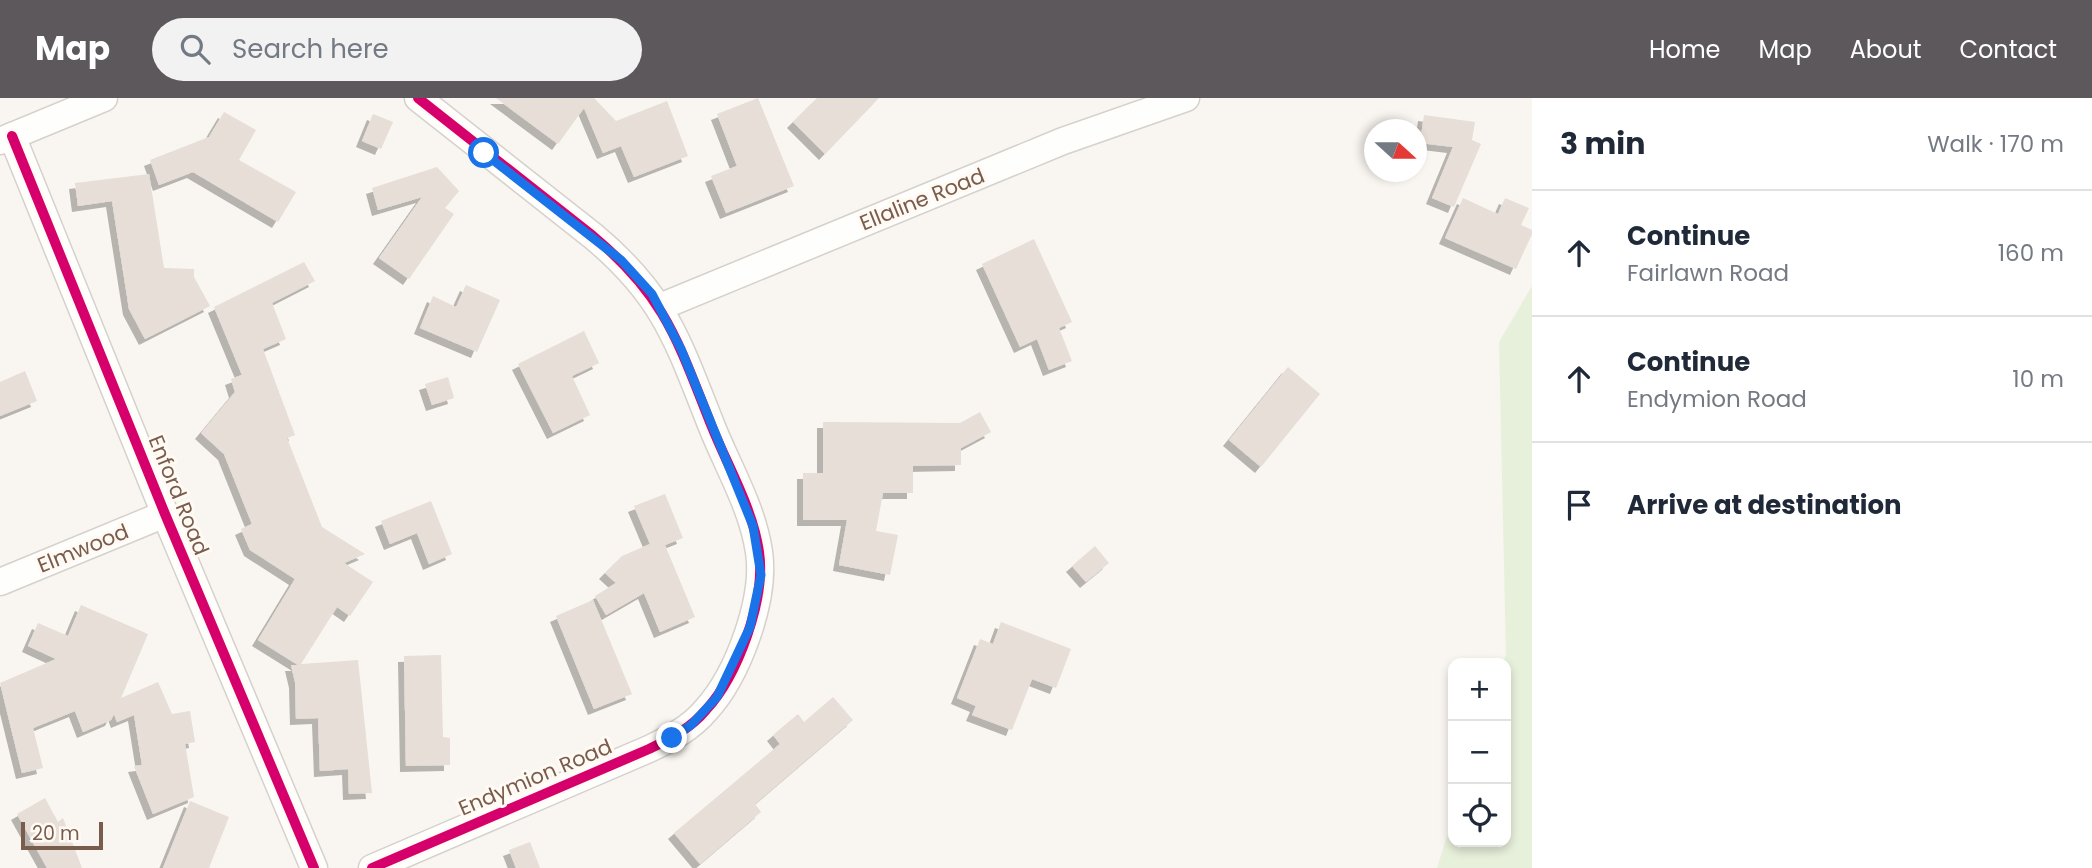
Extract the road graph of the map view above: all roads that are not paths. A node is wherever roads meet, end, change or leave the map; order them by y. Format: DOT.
graph roads {
  1 [pos="104,98"];
  2 [pos="418,98"];
  3 [pos="1186,98"];
  4 [pos="6,138"];
  5 [pos="660,307"];
  6 [pos="165,514"];
  7 [pos="0,582"];
  8 [pos="314,868"];
  9 [pos="372,868"];
  1 -- 4 [label="street"];
  2 -- 5 [label="street, Endymion Road"];
  3 -- 5 [label="street, Ellaline Road"];
  4 -- 6 [label="street, Enford Road"];
  5 -- 9 [label="street, Endymion Road"];
  6 -- 7 [label="street, Elmwood"];
  6 -- 8 [label="street, Enford Road"];
}
